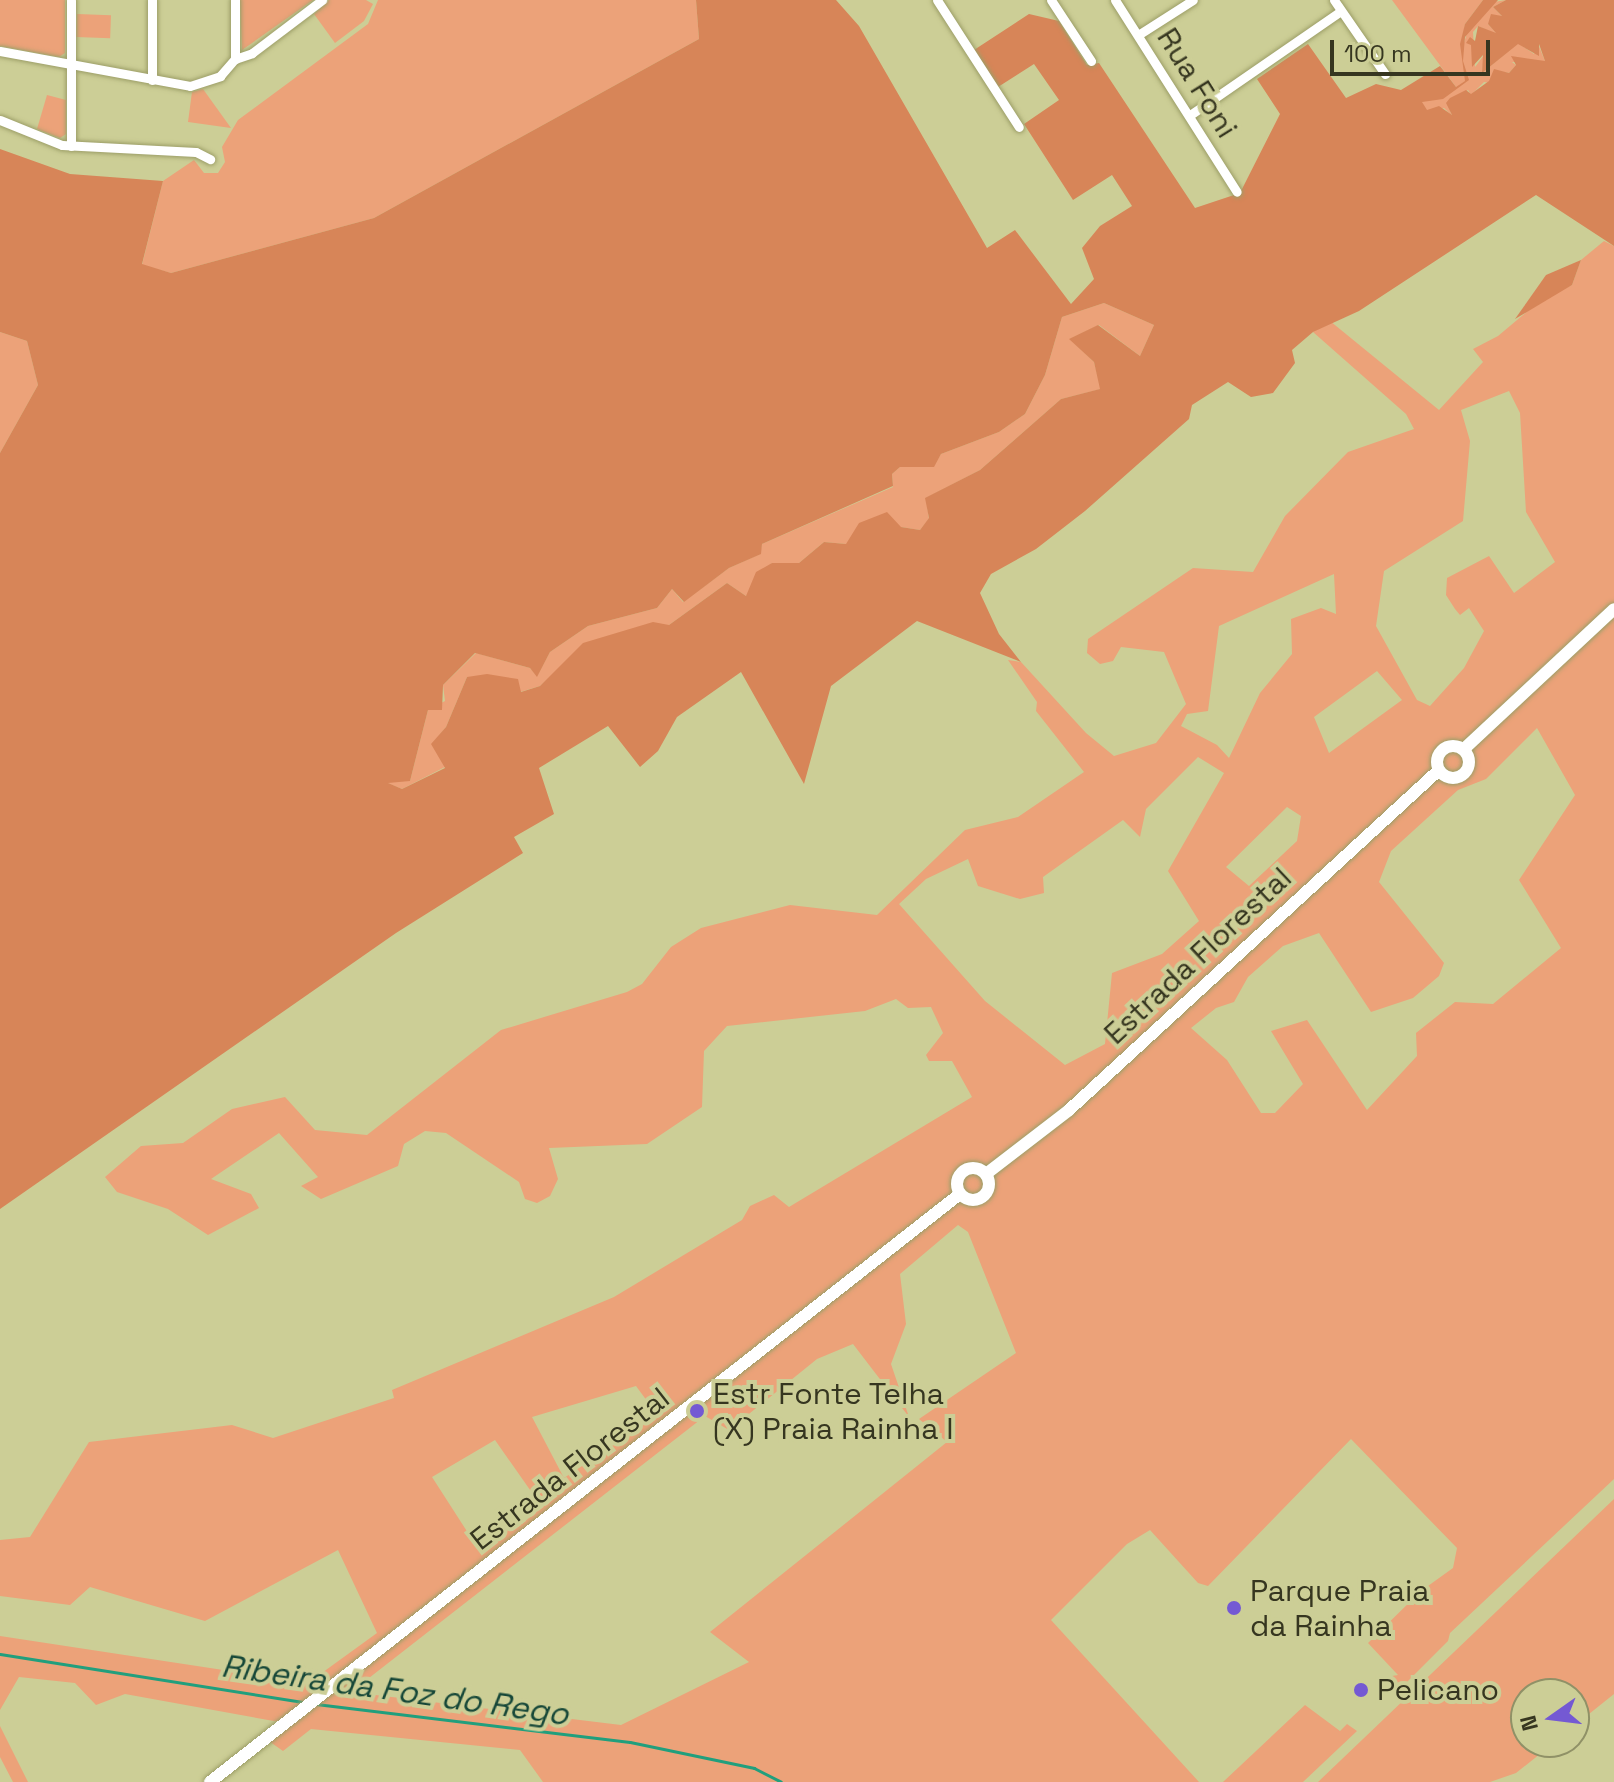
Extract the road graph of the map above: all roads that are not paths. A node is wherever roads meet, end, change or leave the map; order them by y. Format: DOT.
graph roads {
  1 [pos="71,0"];
  2 [pos="152,0"];
  3 [pos="235,0"];
  4 [pos="322,0"];
  5 [pos="937,0"];
  6 [pos="1051,0"];
  7 [pos="1115,0"];
  8 [pos="1193,0"];
  9 [pos="1334,0"];
  10 [pos="1341,11"];
  11 [pos="1138,35"];
  12 [pos="0,51"];
  13 [pos="235,59"];
  14 [pos="1091,61"];
  15 [pos="71,65"];
  16 [pos="1385,74"];
  17 [pos="152,80"];
  18 [pos="1190,115"];
  19 [pos="0,120"];
  20 [pos="1019,127"];
  21 [pos="71,146"];
  22 [pos="210,159"];
  23 [pos="1237,192"];
  24 [pos="1614,609"];
  25 [pos="1464,749"];
  26 [pos="1439,770"];
  27 [pos="986,1174"];
  28 [pos="960,1194"];
  29 [pos="210,1782"];
  1 -- 15 [label="street"];
  2 -- 17 [label="street"];
  3 -- 13 [label="street"];
  4 -- 13 [label="street"];
  5 -- 20 [label="street"];
  6 -- 14 [label="street"];
  7 -- 11 [label="street, Rua Foni"];
  8 -- 11 [label="street"];
  9 -- 10 [label="street"];
  10 -- 16 [label="street"];
  10 -- 18 [label="street"];
  11 -- 18 [label="street, Rua Foni"];
  12 -- 15 [label="street"];
  13 -- 17 [label="street"];
  15 -- 17 [label="street"];
  15 -- 21 [label="street"];
  18 -- 23 [label="street, Rua Foni"];
  19 -- 21 [label="street"];
  21 -- 22 [label="street"];
  24 -- 25 [label="main road"];
  25 -- 26 [label="main road"];
  25 -- 26 [label="main road"];
  26 -- 27 [label="main road, Estrada Florestal"];
  27 -- 28 [label="main road"];
  27 -- 28 [label="main road"];
  28 -- 29 [label="main road, Estrada Florestal"];
}
